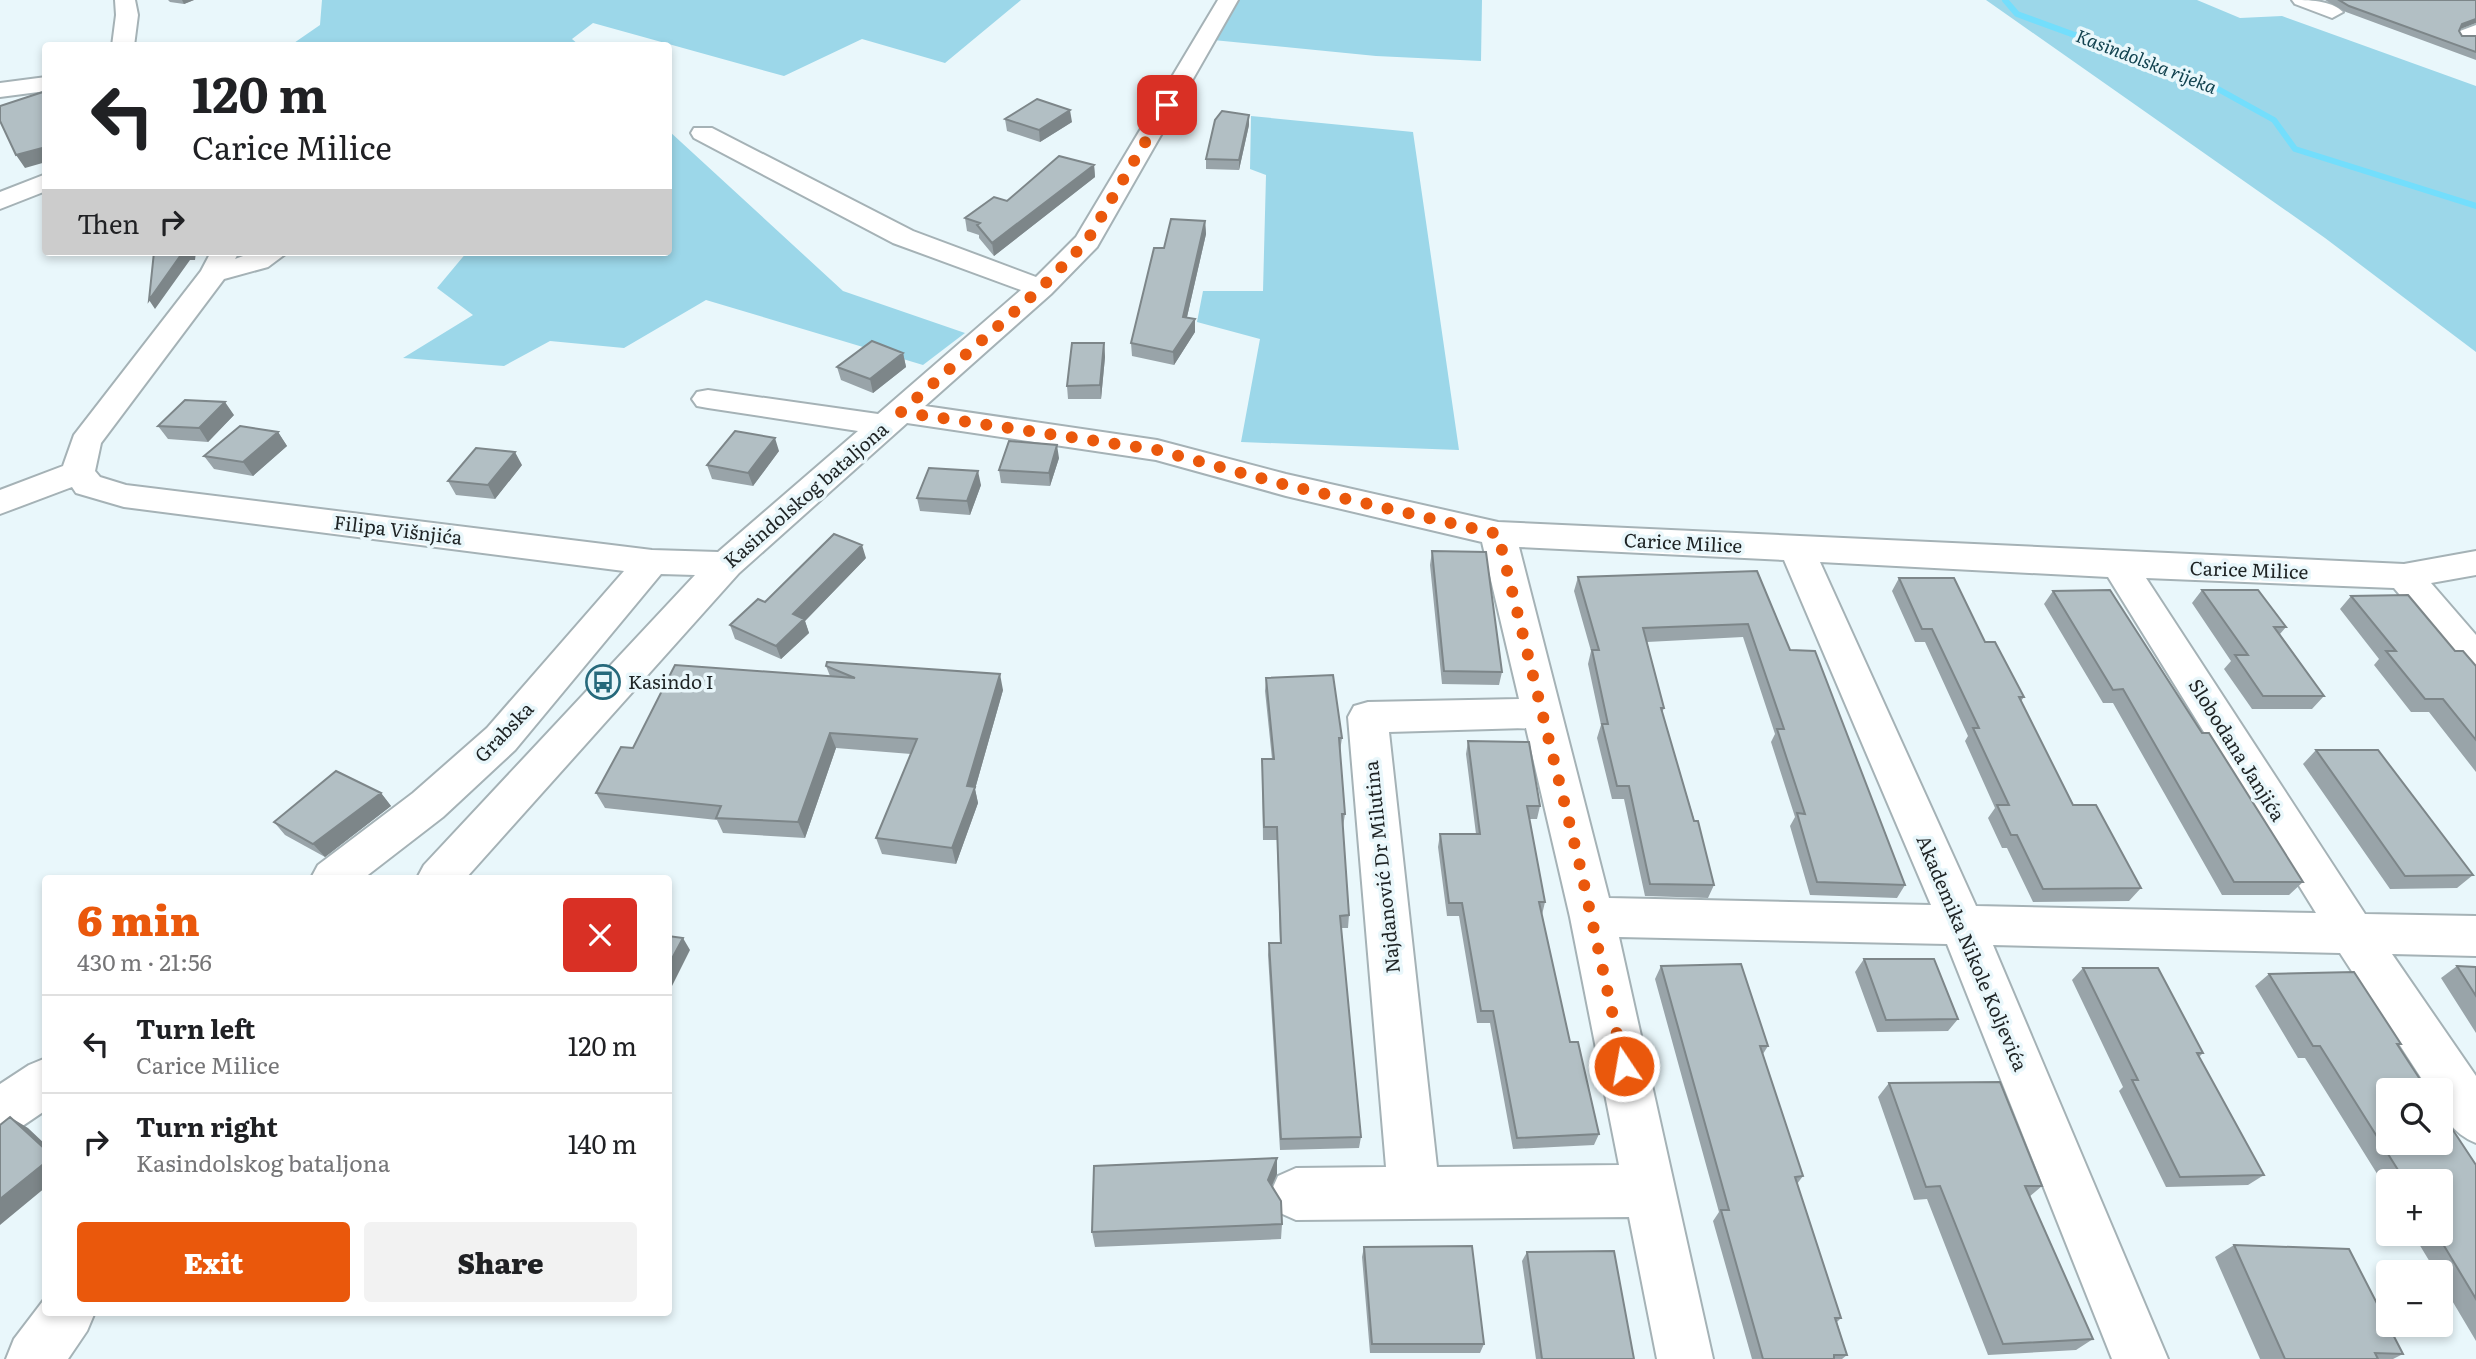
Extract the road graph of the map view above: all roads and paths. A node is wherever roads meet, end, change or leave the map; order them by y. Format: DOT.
graph roads {
  1 [pos="125,0"];
  2 [pos="1228,0"];
  3 [pos="2302,0"];
  4 [pos="2332,12"];
  5 [pos="123,42"];
  6 [pos="42,85"];
  7 [pos="0,90"];
  8 [pos="703,133"];
  9 [pos="42,184"];
  10 [pos="0,201"];
  11 [pos="267,256"];
  12 [pos="220,262"];
  13 [pos="1041,288"];
  14 [pos="708,399"];
  15 [pos="893,419"];
  16 [pos="78,472"];
  17 [pos="0,503"];
  18 [pos="1498,534"];
  19 [pos="1797,549"];
  20 [pos="652,562"];
  21 [pos="2476,563"];
  22 [pos="726,564"];
  23 [pos="2119,565"];
  24 [pos="2404,576"];
  25 [pos="2476,660"];
  26 [pos="1544,713"];
  27 [pos="337,875"];
  28 [pos="442,875"];
  29 [pos="1592,917"];
  30 [pos="1962,925"];
  31 [pos="2354,935"];
  32 [pos="2476,936"];
  33 [pos="42,1084"];
  34 [pos="0,1112"];
  35 [pos="2476,1119"];
  36 [pos="1651,1191"];
  37 [pos="1414,1193"];
  38 [pos="1296,1194"];
  39 [pos="65,1316"];
  40 [pos="34,1359"];
  41 [pos="1685,1359"];
  42 [pos="2140,1359"];
  1 -- 5 [label="street"];
  2 -- 13 [label="street, Kasindolskog bataljona"];
  3 -- 4 [label="street"];
  6 -- 7 [label="street"];
  8 -- 13 [label="street"];
  9 -- 10 [label="street"];
  11 -- 12 [label="street"];
  12 -- 16 [label="street"];
  13 -- 15 [label="street, Kasindolskog bataljona"];
  14 -- 15 [label="street, Carice Milice"];
  15 -- 18 [label="street, Carice Milice"];
  15 -- 22 [label="street, Kasindolskog bataljona"];
  16 -- 17 [label="street"];
  16 -- 20 [label="street, Filipa Višnjića"];
  18 -- 19 [label="street, Carice Milice"];
  18 -- 26 [label="street"];
  19 -- 23 [label="street, Carice Milice"];
  19 -- 30 [label="street, Akademika Nikole Koljevića"];
  20 -- 22 [label="street, Filipa Višnjića"];
  20 -- 27 [label="street, Grabska"];
  21 -- 24 [label="street, Carice Milice"];
  22 -- 28 [label="street, Kasindolskog bataljona"];
  23 -- 24 [label="street, Carice Milice"];
  23 -- 31 [label="street, Slobodana Janjića"];
  24 -- 25 [label="street"];
  26 -- 29 [label="street"];
  26 -- 37 [label="street, Najdanović Dr Milutina"];
  29 -- 30 [label="street"];
  29 -- 36 [label="street"];
  30 -- 31 [label="street"];
  30 -- 42 [label="street, Akademika Nikole Koljevića"];
  31 -- 32 [label="street"];
  31 -- 35 [label="street, Slobodana Janjića"];
  33 -- 34 [label="street"];
  36 -- 37 [label="street"];
  36 -- 41 [label="street"];
  37 -- 38 [label="street"];
  39 -- 40 [label="street"];
}
